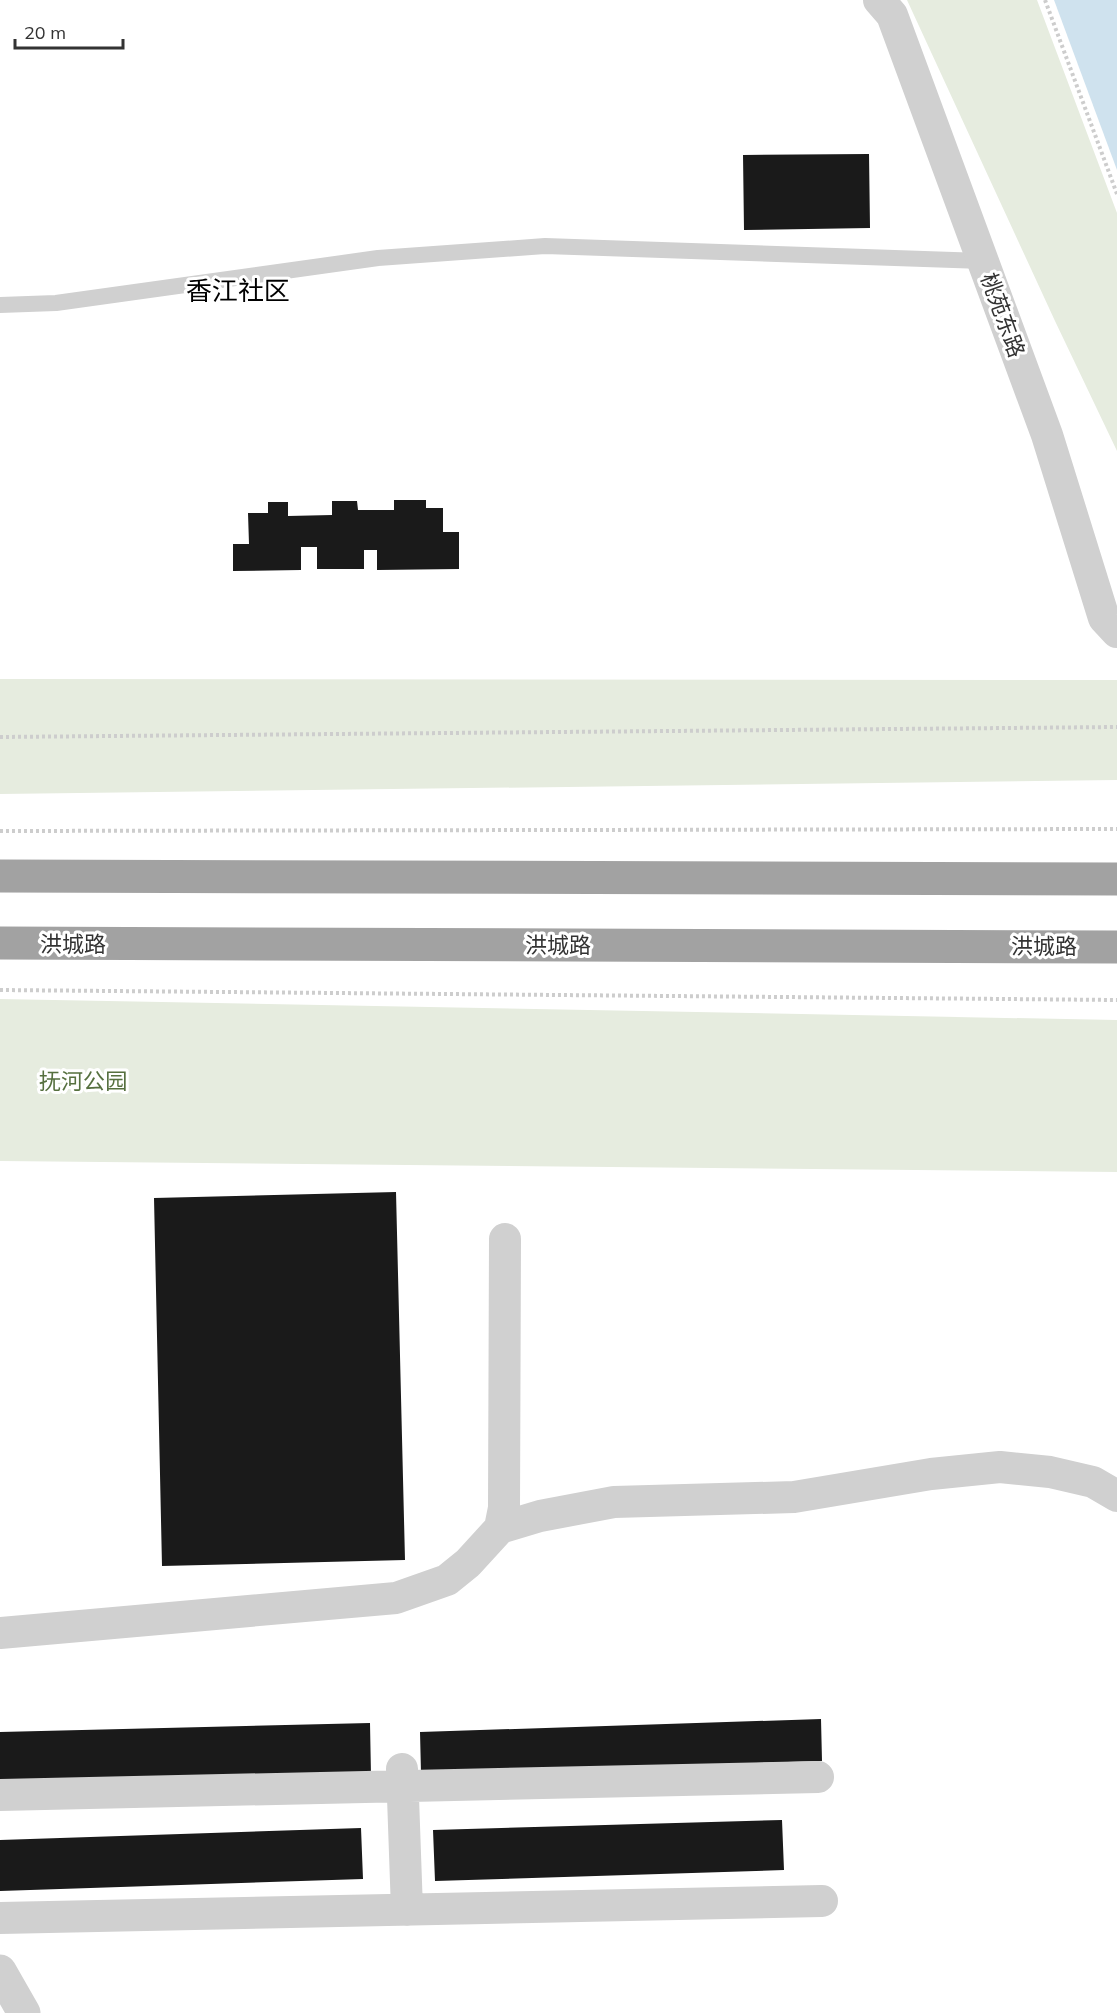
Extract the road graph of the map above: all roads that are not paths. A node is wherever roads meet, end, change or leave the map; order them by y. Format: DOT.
graph roads {
  1 [pos="879,0"];
  2 [pos="983,261"];
  3 [pos="0,305"];
  4 [pos="1117,632"];
  5 [pos="0,876"];
  6 [pos="1117,879"];
  7 [pos="0,944"];
  8 [pos="1117,947"];
  9 [pos="505,1239"];
  10 [pos="1117,1496"];
  11 [pos="500,1528"];
  12 [pos="0,1633"];
  13 [pos="403,1777"];
  14 [pos="818,1777"];
  15 [pos="0,1795"];
  16 [pos="822,1901"];
  17 [pos="407,1910"];
  18 [pos="0,1918"];
  19 [pos="0,1971"];
  20 [pos="24,2013"];
  1 -- 2 [label="street, 桃苑东路"];
  2 -- 3 [label="lane"];
  2 -- 4 [label="street, 桃苑东路"];
  5 -- 6 [label="highway"];
  7 -- 8 [label="highway, 洪城路"];
  9 -- 11 [label="street"];
  10 -- 11 [label="street"];
  11 -- 12 [label="street"];
  13 -- 14 [label="street"];
  13 -- 15 [label="street"];
  13 -- 17 [label="street"];
  16 -- 17 [label="street"];
  17 -- 18 [label="street"];
  19 -- 20 [label="street"];
}
